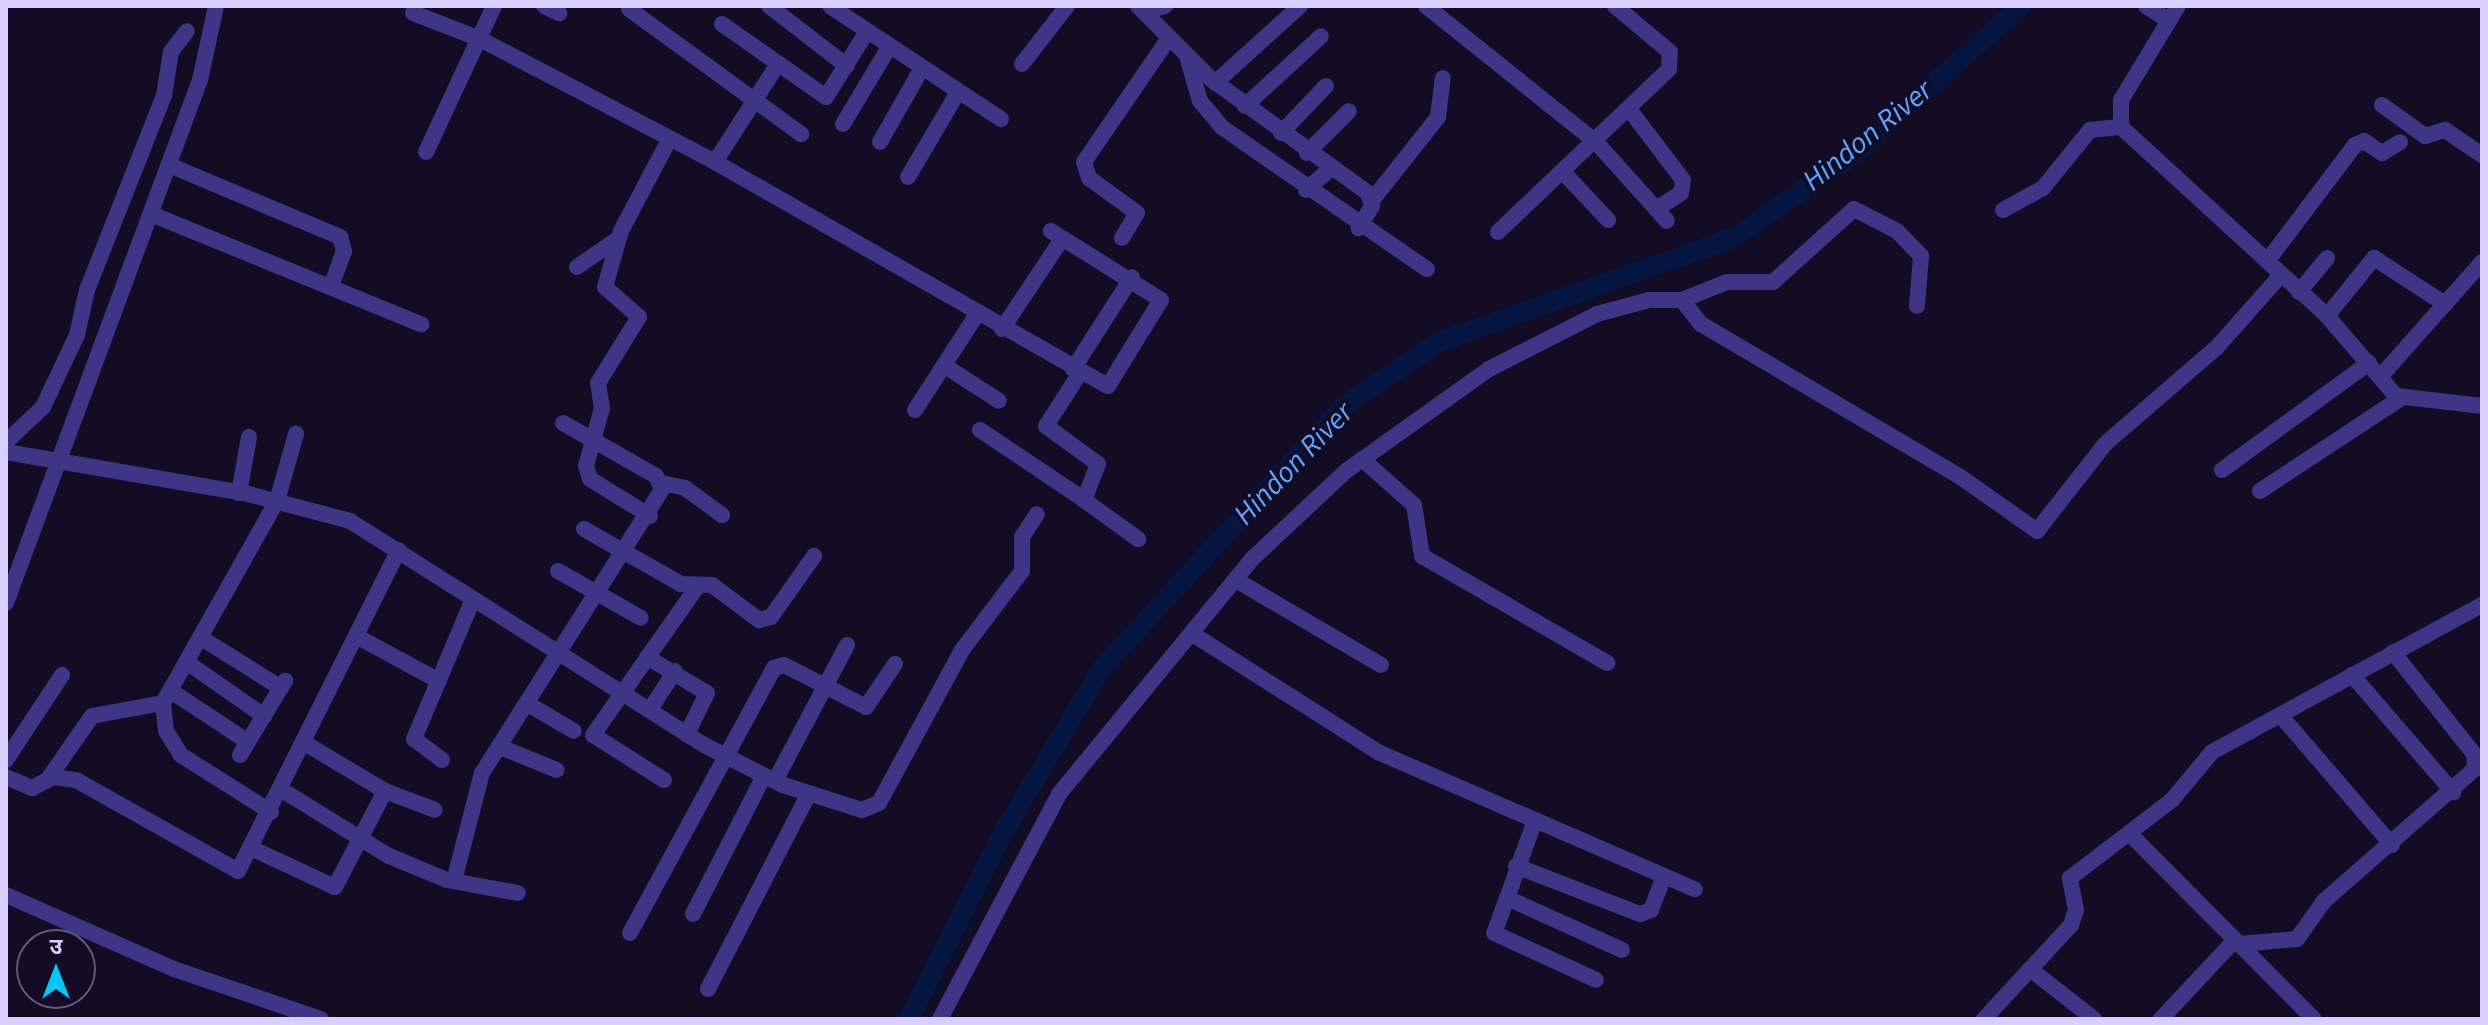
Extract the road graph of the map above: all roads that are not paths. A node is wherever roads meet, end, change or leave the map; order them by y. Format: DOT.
graph roads {
  1 [pos="216,6"];
  2 [pos="494,6"];
  3 [pos="769,6"];
  4 [pos="830,6"];
  5 [pos="1067,6"];
  6 [pos="1165,6"];
  7 [pos="1300,6"];
  8 [pos="1426,6"];
  9 [pos="1615,6"];
  10 [pos="2146,6"];
  11 [pos="2178,6"];
  12 [pos="629,9"];
  13 [pos="1141,9"];
  14 [pos="413,13"];
  15 [pos="2169,21"];
  16 [pos="722,24"];
  17 [pos="187,31"];
  18 [pos="866,33"];
  19 [pos="1321,36"];
  20 [pos="1169,38"];
  21 [pos="480,39"];
  22 [pos="889,47"];
  23 [pos="1188,60"];
  24 [pos="778,64"];
  25 [pos="1022,64"];
  26 [pos="847,66"];
  27 [pos="922,68"];
  28 [pos="1443,78"];
  29 [pos="1215,83"];
  30 [pos="1326,86"];
  31 [pos="958,92"];
  32 [pos="754,102"];
  33 [pos="2382,105"];
  34 [pos="1245,106"];
  35 [pos="1629,109"];
  36 [pos="1349,111"];
  37 [pos="1001,119"];
  38 [pos="843,124"];
  39 [pos="2121,127"];
  40 [pos="1281,133"];
  41 [pos="801,134"];
  42 [pos="668,142"];
  43 [pos="880,142"];
  44 [pos="1596,142"];
  45 [pos="2400,142"];
  46 [pos="426,152"];
  47 [pos="1307,153"];
  48 [pos="2482,155"];
  49 [pos="715,162"];
  50 [pos="169,165"];
  51 [pos="1331,168"];
  52 [pos="1563,172"];
  53 [pos="908,177"];
  54 [pos="1306,190"];
  55 [pos="1373,199"];
  56 [pos="2003,210"];
  57 [pos="151,214"];
  58 [pos="1608,220"];
  59 [pos="1359,228"];
  60 [pos="1498,232"];
  61 [pos="619,238"];
  62 [pos="1122,238"];
  63 [pos="2327,258"];
  64 [pos="2268,260"];
  65 [pos="2482,262"];
  66 [pos="577,267"];
  67 [pos="1427,269"];
  68 [pos="2281,275"];
  69 [pos="1132,277"];
  70 [pos="331,287"];
  71 [pos="2299,292"];
  72 [pos="1682,300"];
  73 [pos="2445,304"];
  74 [pos="1917,306"];
  75 [pos="977,314"];
  76 [pos="2327,316"];
  77 [pos="421,324"];
  78 [pos="1002,329"];
  79 [pos="945,366"];
  80 [pos="2374,370"];
  81 [pos="1077,371"];
  82 [pos="2401,398"];
  83 [pos="999,401"];
  84 [pos="2482,406"];
  85 [pos="915,410"];
  86 [pos="563,423"];
  87 [pos="980,430"];
  88 [pos="296,434"];
  89 [pos="249,437"];
  90 [pos="597,439"];
  91 [pos="6,442"];
  92 [pos="6,452"];
  93 [pos="1362,459"];
  94 [pos="60,461"];
  95 [pos="2222,470"];
  96 [pos="662,483"];
  97 [pos="2260,491"];
  98 [pos="239,493"];
  99 [pos="1083,499"];
  100 [pos="277,501"];
  101 [pos="1037,514"];
  102 [pos="722,515"];
  103 [pos="650,516"];
  104 [pos="584,529"];
  105 [pos="1138,539"];
  106 [pos="399,550"];
  107 [pos="626,555"];
  108 [pos="814,556"];
  109 [pos="558,571"];
  110 [pos="1236,580"];
  111 [pos="697,587"];
  112 [pos="600,596"];
  113 [pos="473,599"];
  114 [pos="6,603"];
  115 [pos="2482,605"];
  116 [pos="641,618"];
  117 [pos="1194,635"];
  118 [pos="358,637"];
  119 [pos="203,639"];
  120 [pos="847,645"];
  121 [pos="2393,652"];
  122 [pos="562,653"];
  123 [pos="647,657"];
  124 [pos="188,663"];
  125 [pos="1607,663"];
  126 [pos="895,664"];
  127 [pos="1381,665"];
  128 [pos="675,671"];
  129 [pos="62,675"];
  130 [pos="2352,675"];
  131 [pos="439,681"];
  132 [pos="824,687"];
  133 [pos="626,691"];
  134 [pos="167,697"];
  135 [pos="528,704"];
  136 [pos="651,708"];
  137 [pos="264,716"];
  138 [pos="2281,716"];
  139 [pos="574,731"];
  140 [pos="687,734"];
  141 [pos="308,745"];
  142 [pos="500,747"];
  143 [pos="723,755"];
  144 [pos="6,760"];
  145 [pos="442,760"];
  146 [pos="557,770"];
  147 [pos="6,777"];
  148 [pos="770,778"];
  149 [pos="48,779"];
  150 [pos="664,780"];
  151 [pos="282,790"];
  152 [pos="385,791"];
  153 [pos="2453,792"];
  154 [pos="809,793"];
  155 [pos="435,810"];
  156 [pos="271,812"];
  157 [pos="1535,820"];
  158 [pos="2129,833"];
  159 [pos="360,837"];
  160 [pos="2392,845"];
  161 [pos="253,849"];
  162 [pos="1516,866"];
  163 [pos="1664,876"];
  164 [pos="454,881"];
  165 [pos="1695,889"];
  166 [pos="518,893"];
  167 [pos="6,895"];
  168 [pos="1507,898"];
  169 [pos="693,914"];
  170 [pos="630,933"];
  171 [pos="2237,942"];
  172 [pos="1622,950"];
  173 [pos="2030,969"];
  174 [pos="1596,980"];
  175 [pos="708,989"];
  176 [pos="321,1019"];
  177 [pos="940,1019"];
  178 [pos="1984,1019"];
  179 [pos="2094,1019"];
  180 [pos="2161,1019"];
  181 [pos="2314,1019"];
  1 -- 50 [label="street"];
  2 -- 21 [label="street"];
  3 -- 26 [label="street"];
  4 -- 18 [label="street"];
  5 -- 25 [label="street"];
  6 -- 13 [label="street"];
  7 -- 29 [label="street"];
  8 -- 44 [label="street"];
  9 -- 35 [label="street"];
  10 -- 15 [label="street"];
  11 -- 15 [label="street"];
  12 -- 32 [label="street"];
  13 -- 20 [label="street"];
  14 -- 21 [label="street"];
  15 -- 39 [label="street"];
  16 -- 24 [label="street"];
  17 -- 91 [label="street"];
  18 -- 22 [label="street"];
  18 -- 26 [label="street"];
  19 -- 34 [label="street"];
  20 -- 23 [label="street"];
  20 -- 62 [label="street"];
  21 -- 42 [label="street"];
  21 -- 46 [label="street"];
  22 -- 27 [label="street"];
  22 -- 38 [label="street"];
  23 -- 29 [label="street"];
  23 -- 54 [label="street"];
  24 -- 26 [label="street"];
  24 -- 32 [label="street"];
  27 -- 31 [label="street"];
  27 -- 43 [label="street"];
  28 -- 55 [label="street"];
  29 -- 34 [label="street"];
  30 -- 40 [label="street"];
  31 -- 37 [label="street"];
  31 -- 53 [label="street"];
  32 -- 41 [label="street"];
  32 -- 49 [label="street"];
  33 -- 48 [label="street"];
  34 -- 40 [label="street"];
  35 -- 44 [label="street"];
  35 -- 44 [label="street"];
  36 -- 47 [label="street"];
  39 -- 56 [label="street"];
  39 -- 64 [label="street"];
  40 -- 47 [label="street"];
  42 -- 49 [label="street"];
  42 -- 61 [label="street"];
  44 -- 52 [label="street"];
  45 -- 64 [label="street"];
  47 -- 51 [label="street"];
  49 -- 75 [label="street"];
  50 -- 57 [label="street"];
  50 -- 70 [label="street"];
  51 -- 54 [label="street"];
  51 -- 55 [label="street"];
  52 -- 58 [label="street"];
  52 -- 60 [label="street"];
  54 -- 59 [label="street"];
  55 -- 59 [label="street"];
  57 -- 70 [label="street"];
  57 -- 94 [label="street"];
  59 -- 67 [label="street"];
  61 -- 66 [label="street"];
  61 -- 90 [label="street"];
  63 -- 71 [label="street"];
  64 -- 68 [label="street"];
  65 -- 73 [label="street"];
  68 -- 71 [label="street"];
  68 -- 72 [label="street"];
  69 -- 78 [label="street"];
  69 -- 81 [label="street"];
  69 -- 81 [label="street"];
  70 -- 77 [label="street"];
  71 -- 76 [label="street"];
  72 -- 74 [label="street"];
  72 -- 93 [label="street"];
  73 -- 76 [label="street"];
  73 -- 80 [label="street"];
  75 -- 78 [label="street"];
  75 -- 79 [label="street"];
  76 -- 80 [label="street"];
  78 -- 81 [label="street"];
  79 -- 83 [label="street"];
  79 -- 85 [label="street"];
  80 -- 82 [label="street"];
  80 -- 95 [label="street"];
  81 -- 99 [label="street"];
  82 -- 84 [label="street"];
  82 -- 97 [label="street"];
  86 -- 90 [label="street"];
  87 -- 99 [label="street"];
  88 -- 100 [label="street"];
  89 -- 98 [label="street"];
  90 -- 96 [label="street"];
  90 -- 103 [label="street"];
  92 -- 94 [label="street"];
  93 -- 110 [label="street"];
  93 -- 125 [label="street"];
  94 -- 98 [label="street"];
  94 -- 114 [label="street"];
  96 -- 102 [label="street"];
  96 -- 103 [label="street"];
  98 -- 100 [label="street"];
  99 -- 105 [label="street"];
  100 -- 106 [label="street"];
  100 -- 119 [label="street"];
  101 -- 154 [label="street"];
  103 -- 107 [label="street"];
  104 -- 107 [label="street"];
  106 -- 113 [label="street"];
  106 -- 118 [label="street"];
  107 -- 111 [label="street"];
  107 -- 112 [label="street"];
  108 -- 111 [label="street"];
  109 -- 112 [label="street"];
  110 -- 117 [label="street"];
  110 -- 127 [label="street"];
  111 -- 123 [label="street"];
  112 -- 116 [label="street"];
  112 -- 122 [label="street"];
  113 -- 122 [label="street"];
  113 -- 131 [label="street"];
  115 -- 121 [label="street"];
  117 -- 157 [label="street"];
  117 -- 177 [label="street"];
  118 -- 131 [label="street"];
  118 -- 141 [label="street"];
  119 -- 124 [label="street"];
  119 -- 137 [label="street"];
  120 -- 132 [label="street"];
  121 -- 130 [label="street"];
  121 -- 153 [label="street"];
  122 -- 133 [label="street"];
  122 -- 135 [label="street"];
  123 -- 128 [label="street"];
  123 -- 133 [label="street"];
  124 -- 134 [label="street"];
  124 -- 137 [label="street"];
  126 -- 132 [label="street"];
  128 -- 136 [label="street"];
  128 -- 140 [label="street"];
  129 -- 144 [label="street"];
  130 -- 138 [label="street"];
  130 -- 153 [label="street"];
  131 -- 145 [label="street"];
  132 -- 143 [label="street"];
  132 -- 148 [label="street"];
  133 -- 136 [label="street"];
  133 -- 150 [label="street"];
  134 -- 137 [label="street"];
  134 -- 149 [label="street"];
  134 -- 156 [label="street"];
  135 -- 139 [label="street"];
  135 -- 142 [label="street"];
  136 -- 140 [label="street"];
  138 -- 158 [label="street"];
  138 -- 160 [label="street"];
  140 -- 143 [label="street"];
  141 -- 151 [label="street"];
  141 -- 152 [label="street"];
  142 -- 146 [label="street"];
  142 -- 164 [label="street"];
  143 -- 148 [label="street"];
  143 -- 170 [label="street"];
  147 -- 149 [label="street"];
  148 -- 154 [label="street"];
  148 -- 169 [label="street"];
  149 -- 161 [label="street"];
  151 -- 156 [label="street"];
  151 -- 159 [label="street"];
  152 -- 155 [label="street"];
  152 -- 159 [label="street"];
  153 -- 160 [label="street"];
  154 -- 175 [label="street"];
  156 -- 161 [label="street"];
  157 -- 162 [label="street"];
  157 -- 163 [label="street"];
  158 -- 171 [label="street"];
  158 -- 173 [label="street"];
  159 -- 161 [label="street"];
  159 -- 164 [label="street"];
  160 -- 171 [label="street"];
  162 -- 163 [label="street"];
  162 -- 168 [label="street"];
  163 -- 165 [label="street"];
  164 -- 166 [label="street"];
  167 -- 176 [label="street"];
  168 -- 172 [label="street"];
  168 -- 174 [label="street"];
  171 -- 180 [label="street"];
  171 -- 181 [label="street"];
  173 -- 178 [label="street"];
  173 -- 179 [label="street"];
}
